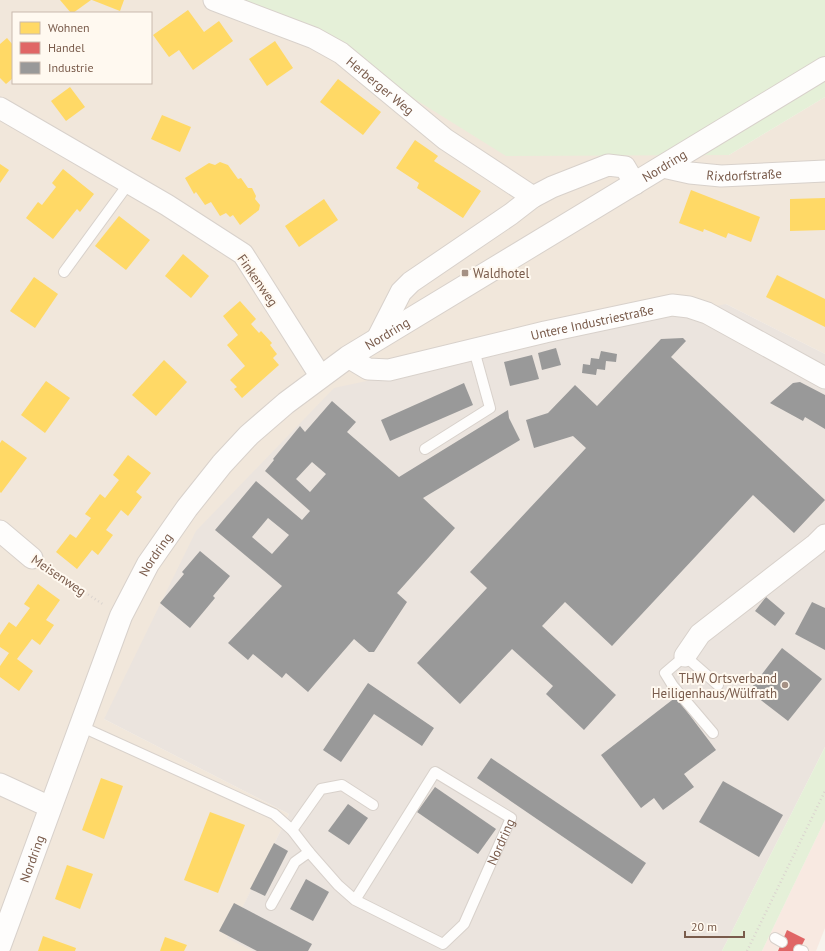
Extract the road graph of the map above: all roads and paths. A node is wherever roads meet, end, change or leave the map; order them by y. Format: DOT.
graph roads {
  1 [pos="214,0"];
  2 [pos="825,68"];
  3 [pos="0,108"];
  4 [pos="663,166"];
  5 [pos="825,171"];
  6 [pos="129,183"];
  7 [pos="635,184"];
  8 [pos="533,197"];
  9 [pos="64,272"];
  10 [pos="377,339"];
  11 [pos="474,350"];
  12 [pos="348,357"];
  13 [pos="321,377"];
  14 [pos="825,378"];
  15 [pos="425,449"];
  16 [pos="0,531"];
  17 [pos="825,535"];
  18 [pos="32,558"];
  19 [pos="121,616"];
  20 [pos="685,656"];
  21 [pos="718,685"];
  22 [pos="80,726"];
  23 [pos="713,733"];
  24 [pos="0,784"];
  25 [pos="825,791"];
  26 [pos="373,805"];
  27 [pos="50,807"];
  28 [pos="292,830"];
  29 [pos="309,852"];
  30 [pos="354,900"];
  31 [pos="271,905"];
  32 [pos="0,945"];
  33 [pos="747,951"];
  1 -- 8 [label="street, Herberger Weg"];
  2 -- 4 [label="street, Nordring"];
  3 -- 6 [label="street, Finkenweg"];
  4 -- 5 [label="street, Rixdorfstraße"];
  4 -- 7 [label="street, Nordring"];
  6 -- 9 [label="lane"];
  6 -- 13 [label="street, Finkenweg"];
  7 -- 8 [label="street"];
  7 -- 10 [label="street, Nordring"];
  8 -- 10 [label="street"];
  10 -- 12 [label="street, Nordring"];
  11 -- 12 [label="street, Untere Industriestraße"];
  11 -- 14 [label="street, Untere Industriestraße"];
  11 -- 15 [label="lane"];
  12 -- 13 [label="street, Nordring"];
  13 -- 19 [label="street, Nordring"];
  16 -- 18 [label="street, Meisenweg"];
  17 -- 20 [label="street"];
  18 -- 19 [label="path, Meisenweg"];
  19 -- 22 [label="street, Nordring"];
  20 -- 21 [label="lane"];
  20 -- 23 [label="lane"];
  22 -- 27 [label="street, Nordring"];
  22 -- 28 [label="lane, Nordring"];
  24 -- 27 [label="street"];
  25 -- 33 [label="path"];
  26 -- 28 [label="lane"];
  27 -- 32 [label="street, Nordring"];
  28 -- 29 [label="lane, Nordring"];
  29 -- 30 [label="lane, Nordring"];
  29 -- 31 [label="lane"];
  30 -- 30 [label="lane, Nordring"];
}
